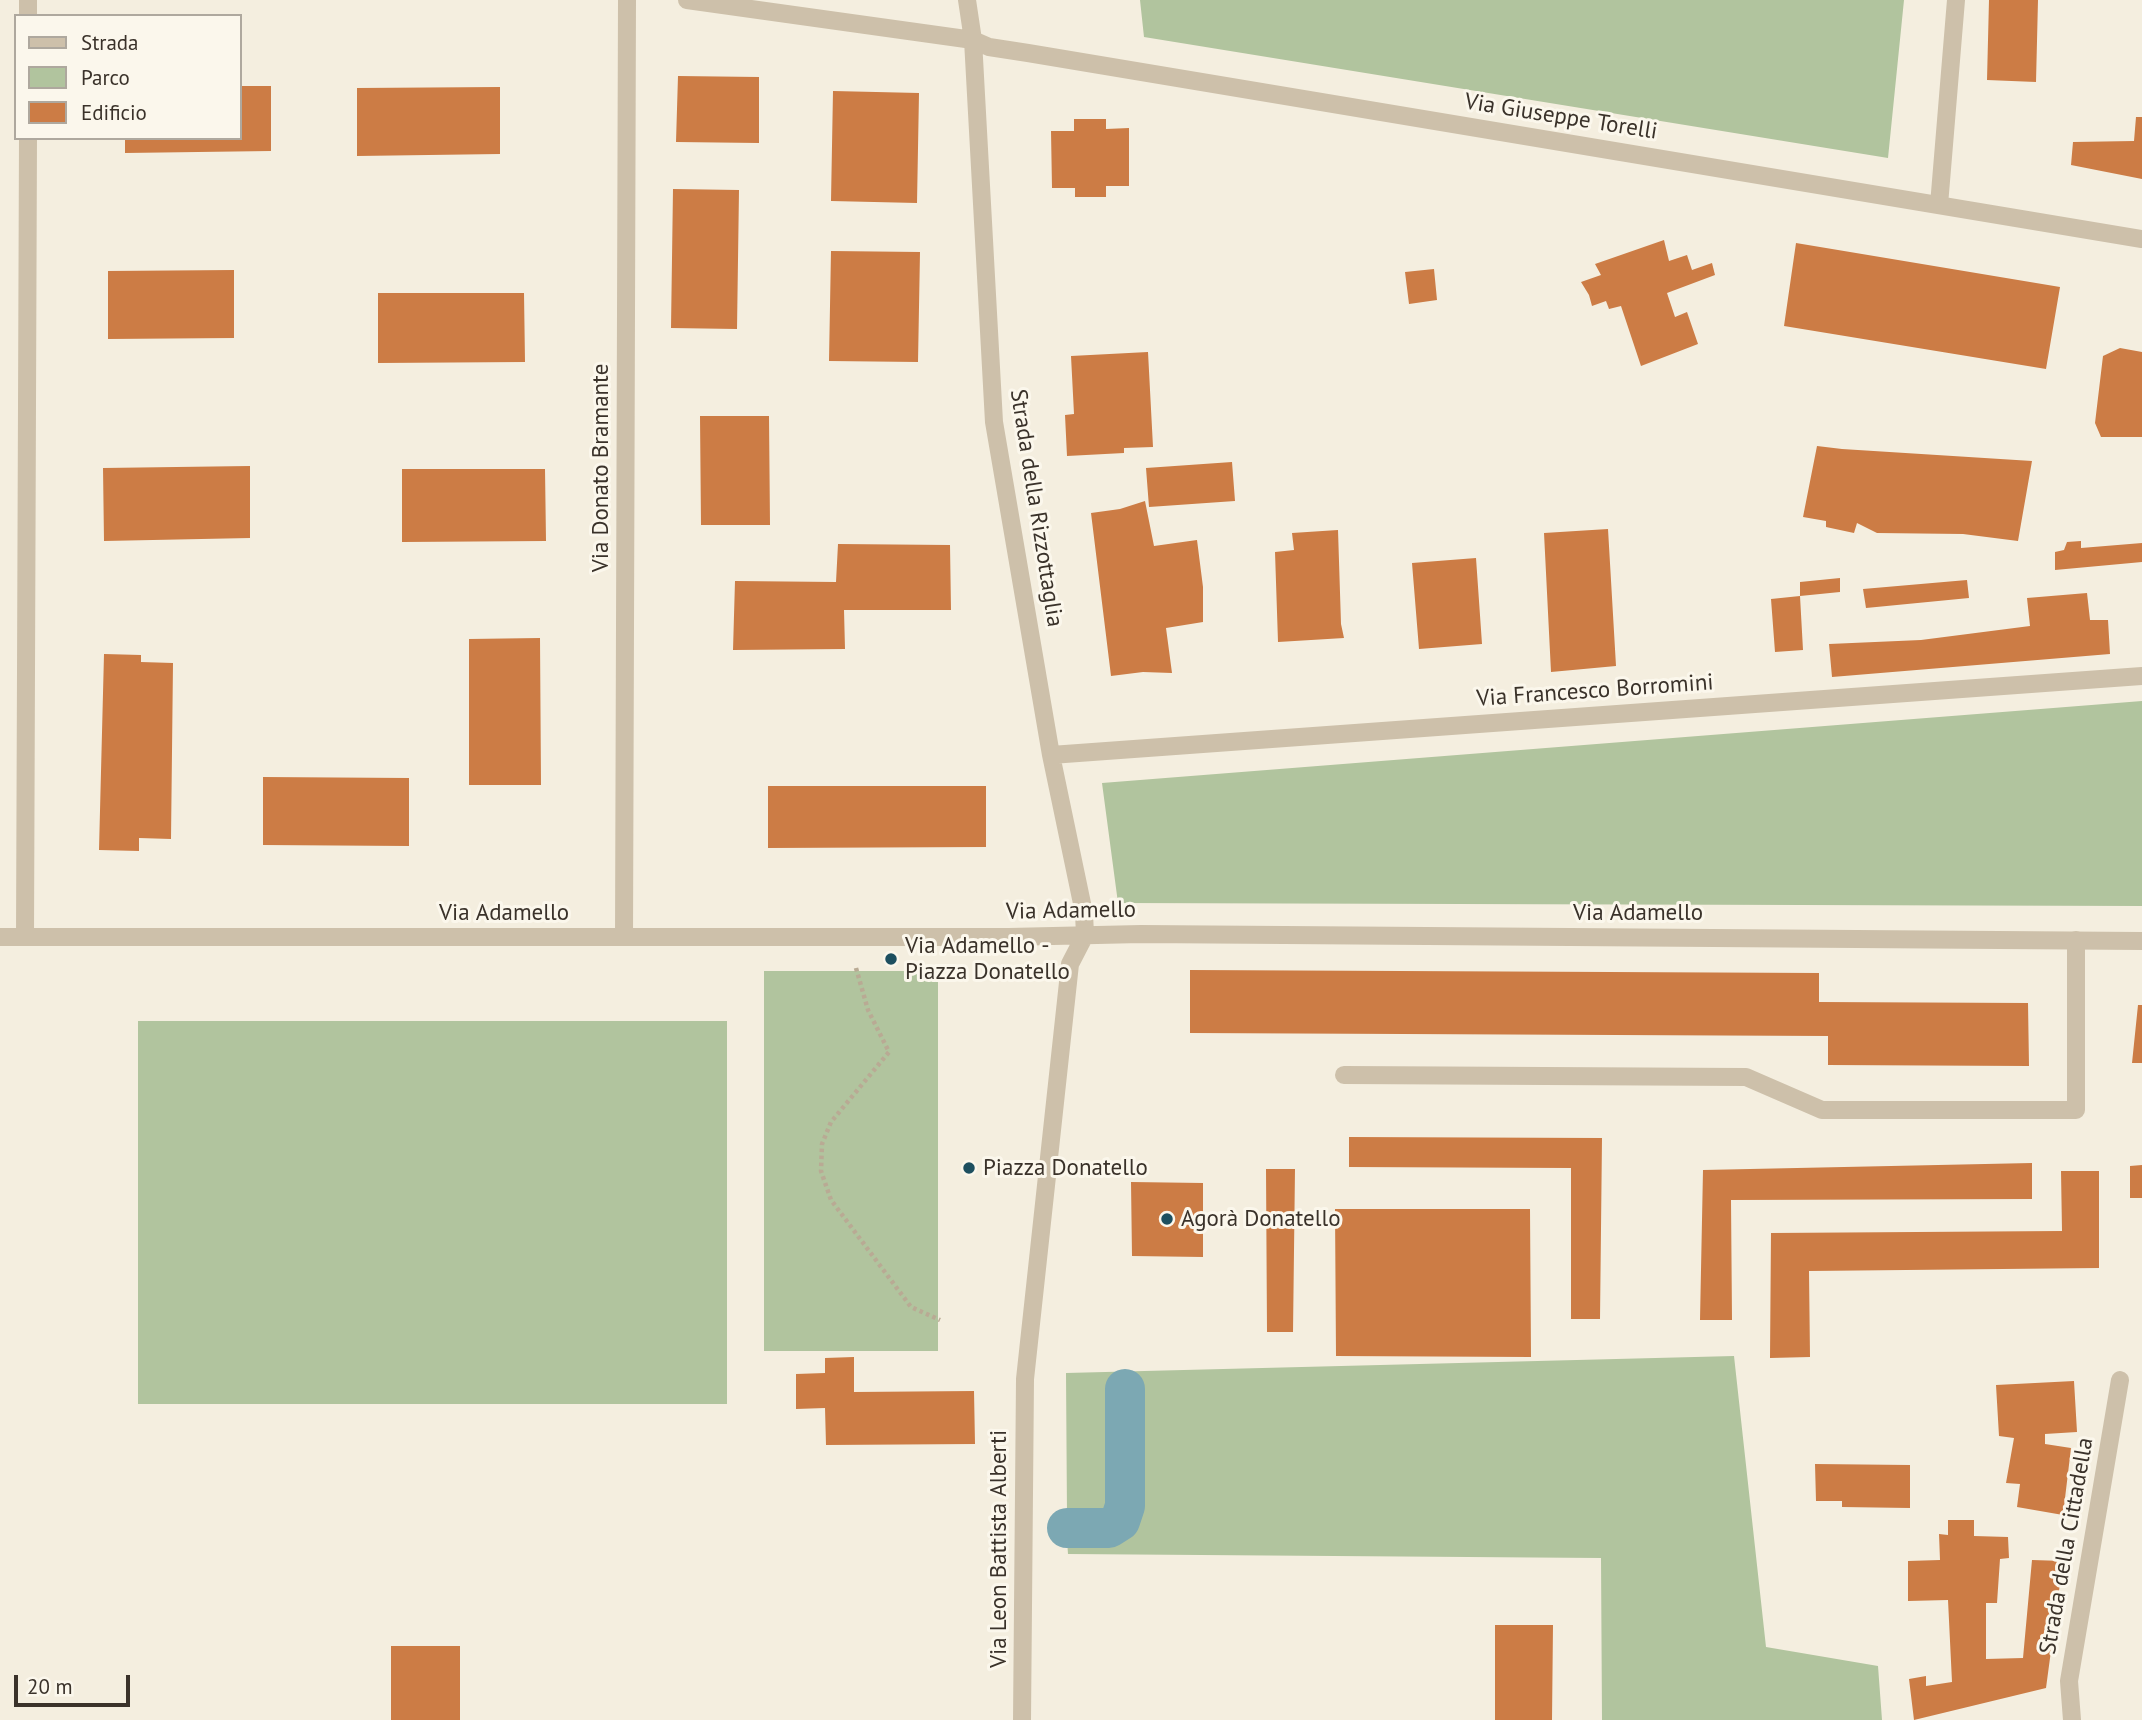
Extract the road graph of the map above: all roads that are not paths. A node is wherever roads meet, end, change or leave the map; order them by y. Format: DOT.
graph roads {
  1 [pos="627,0"];
  2 [pos="687,0"];
  3 [pos="967,0"];
  4 [pos="1956,0"];
  5 [pos="973,40"];
  6 [pos="28,140"];
  7 [pos="1939,205"];
  8 [pos="2142,239"];
  9 [pos="2142,676"];
  10 [pos="1051,755"];
  11 [pos="1085,935"];
  12 [pos="0,937"];
  13 [pos="25,937"];
  14 [pos="624,937"];
  15 [pos="2076,940"];
  16 [pos="2142,941"];
  17 [pos="1343,1075"];
  18 [pos="2120,1380"];
  19 [pos="1022,1720"];
  20 [pos="2072,1720"];
  1 -- 14 [label="street, Via Donato Bramante"];
  2 -- 5 [label="street, Via Giuseppe Torelli"];
  3 -- 5 [label="street, Strada della Rizzottaglia"];
  4 -- 7 [label="street"];
  5 -- 7 [label="street, Via Giuseppe Torelli"];
  5 -- 10 [label="street, Strada della Rizzottaglia"];
  6 -- 13 [label="street"];
  7 -- 8 [label="street, Via Giuseppe Torelli"];
  9 -- 10 [label="street, Via Francesco Borromini"];
  10 -- 11 [label="street, Strada della Rizzottaglia"];
  11 -- 14 [label="street, Via Adamello"];
  11 -- 15 [label="street, Via Adamello"];
  11 -- 19 [label="street, Via Leon Battista Alberti"];
  12 -- 13 [label="street, Via Adamello"];
  13 -- 14 [label="street, Via Adamello"];
  15 -- 16 [label="street, Via Adamello"];
  15 -- 17 [label="street"];
  18 -- 20 [label="street, Strada della Cittadella"];
}
